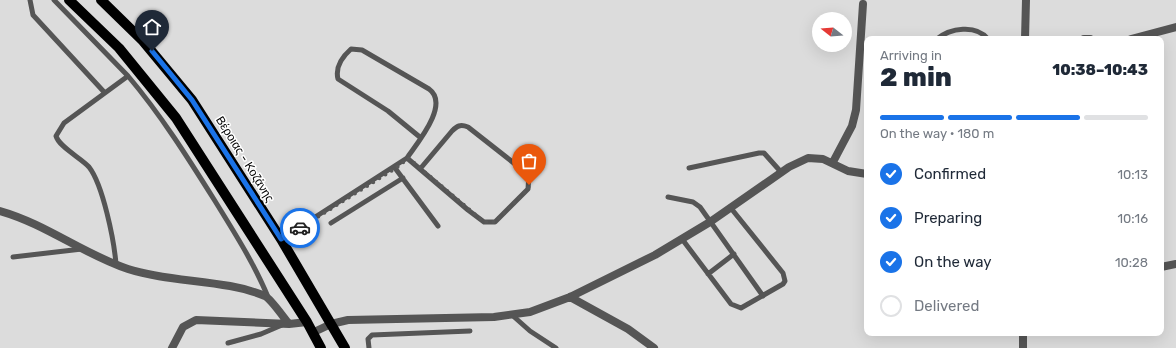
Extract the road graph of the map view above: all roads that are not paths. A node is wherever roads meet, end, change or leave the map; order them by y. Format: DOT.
graph roads {
  1 [pos="30,0"];
  2 [pos="54,0"];
  3 [pos="69,0"];
  4 [pos="101,0"];
  5 [pos="1026,0"];
  6 [pos="109,4"];
  7 [pos="863,4"];
  8 [pos="1176,27"];
  9 [pos="940,36"];
  10 [pos="984,36"];
  11 [pos="1024,36"];
  12 [pos="1142,36"];
  13 [pos="128,76"];
  14 [pos="105,93"];
  15 [pos="421,138"];
  16 [pos="408,158"];
  17 [pos="834,162"];
  18 [pos="395,168"];
  19 [pos="689,168"];
  20 [pos="420,169"];
  21 [pos="782,172"];
  22 [pos="864,174"];
  23 [pos="402,178"];
  24 [pos="668,198"];
  25 [pos="730,207"];
  26 [pos="0,211"];
  27 [pos="710,222"];
  28 [pos="330,223"];
  29 [pos="438,226"];
  30 [pos="281,239"];
  31 [pos="682,239"];
  32 [pos="84,249"];
  33 [pos="734,254"];
  34 [pos="13,257"];
  35 [pos="116,264"];
  36 [pos="1176,264"];
  37 [pos="1164,266"];
  38 [pos="708,274"];
  39 [pos="763,296"];
  40 [pos="268,297"];
  41 [pos="570,297"];
  42 [pos="512,315"];
  43 [pos="307,322"];
  44 [pos="286,324"];
  45 [pos="331,324"];
  46 [pos="470,331"];
  47 [pos="314,332"];
  48 [pos="1023,336"];
  49 [pos="228,343"];
  50 [pos="172,348"];
  51 [pos="321,348"];
  52 [pos="345,348"];
  53 [pos="369,348"];
  54 [pos="556,348"];
  55 [pos="654,348"];
  56 [pos="1023,348"];
  1 -- 14 [label="lane"];
  2 -- 13 [label="lane"];
  3 -- 43 [label="main road"];
  4 -- 6 [label="main road, Βέροιας - Κοζάνης"];
  5 -- 11 [label="street"];
  6 -- 30 [label="main road, Βέροιας - Κοζάνης"];
  7 -- 17 [label="street"];
  8 -- 12 [label="street"];
  9 -- 10 [label="lane"];
  13 -- 14 [label="lane"];
  13 -- 40 [label="lane"];
  14 -- 35 [label="lane"];
  15 -- 15 [label="lane"];
  15 -- 16 [label="lane"];
  16 -- 18 [label="lane"];
  16 -- 20 [label="lane"];
  17 -- 21 [label="street"];
  17 -- 22 [label="street"];
  18 -- 23 [label="lane"];
  18 -- 30 [label="lane"];
  19 -- 21 [label="lane"];
  20 -- 20 [label="lane"];
  21 -- 25 [label="street"];
  23 -- 28 [label="lane"];
  23 -- 29 [label="lane"];
  24 -- 27 [label="lane"];
  25 -- 27 [label="street"];
  25 -- 39 [label="lane"];
  26 -- 32 [label="street"];
  27 -- 31 [label="street"];
  27 -- 33 [label="lane"];
  30 -- 45 [label="main road, Βέροιας - Κοζάνης"];
  31 -- 38 [label="lane"];
  31 -- 41 [label="street"];
  32 -- 34 [label="lane"];
  32 -- 35 [label="street"];
  33 -- 38 [label="lane"];
  33 -- 39 [label="lane"];
  35 -- 40 [label="street"];
  36 -- 37 [label="street"];
  38 -- 39 [label="lane"];
  40 -- 44 [label="street"];
  41 -- 42 [label="street"];
  41 -- 55 [label="street"];
  42 -- 45 [label="street"];
  42 -- 54 [label="lane"];
  43 -- 44 [label="street"];
  43 -- 47 [label="main road"];
  44 -- 49 [label="lane"];
  44 -- 50 [label="street"];
  45 -- 47 [label="street"];
  45 -- 52 [label="main road, Βέροιας - Κοζάνης"];
  46 -- 53 [label="lane"];
  47 -- 51 [label="main road"];
  48 -- 56 [label="street"];
}
